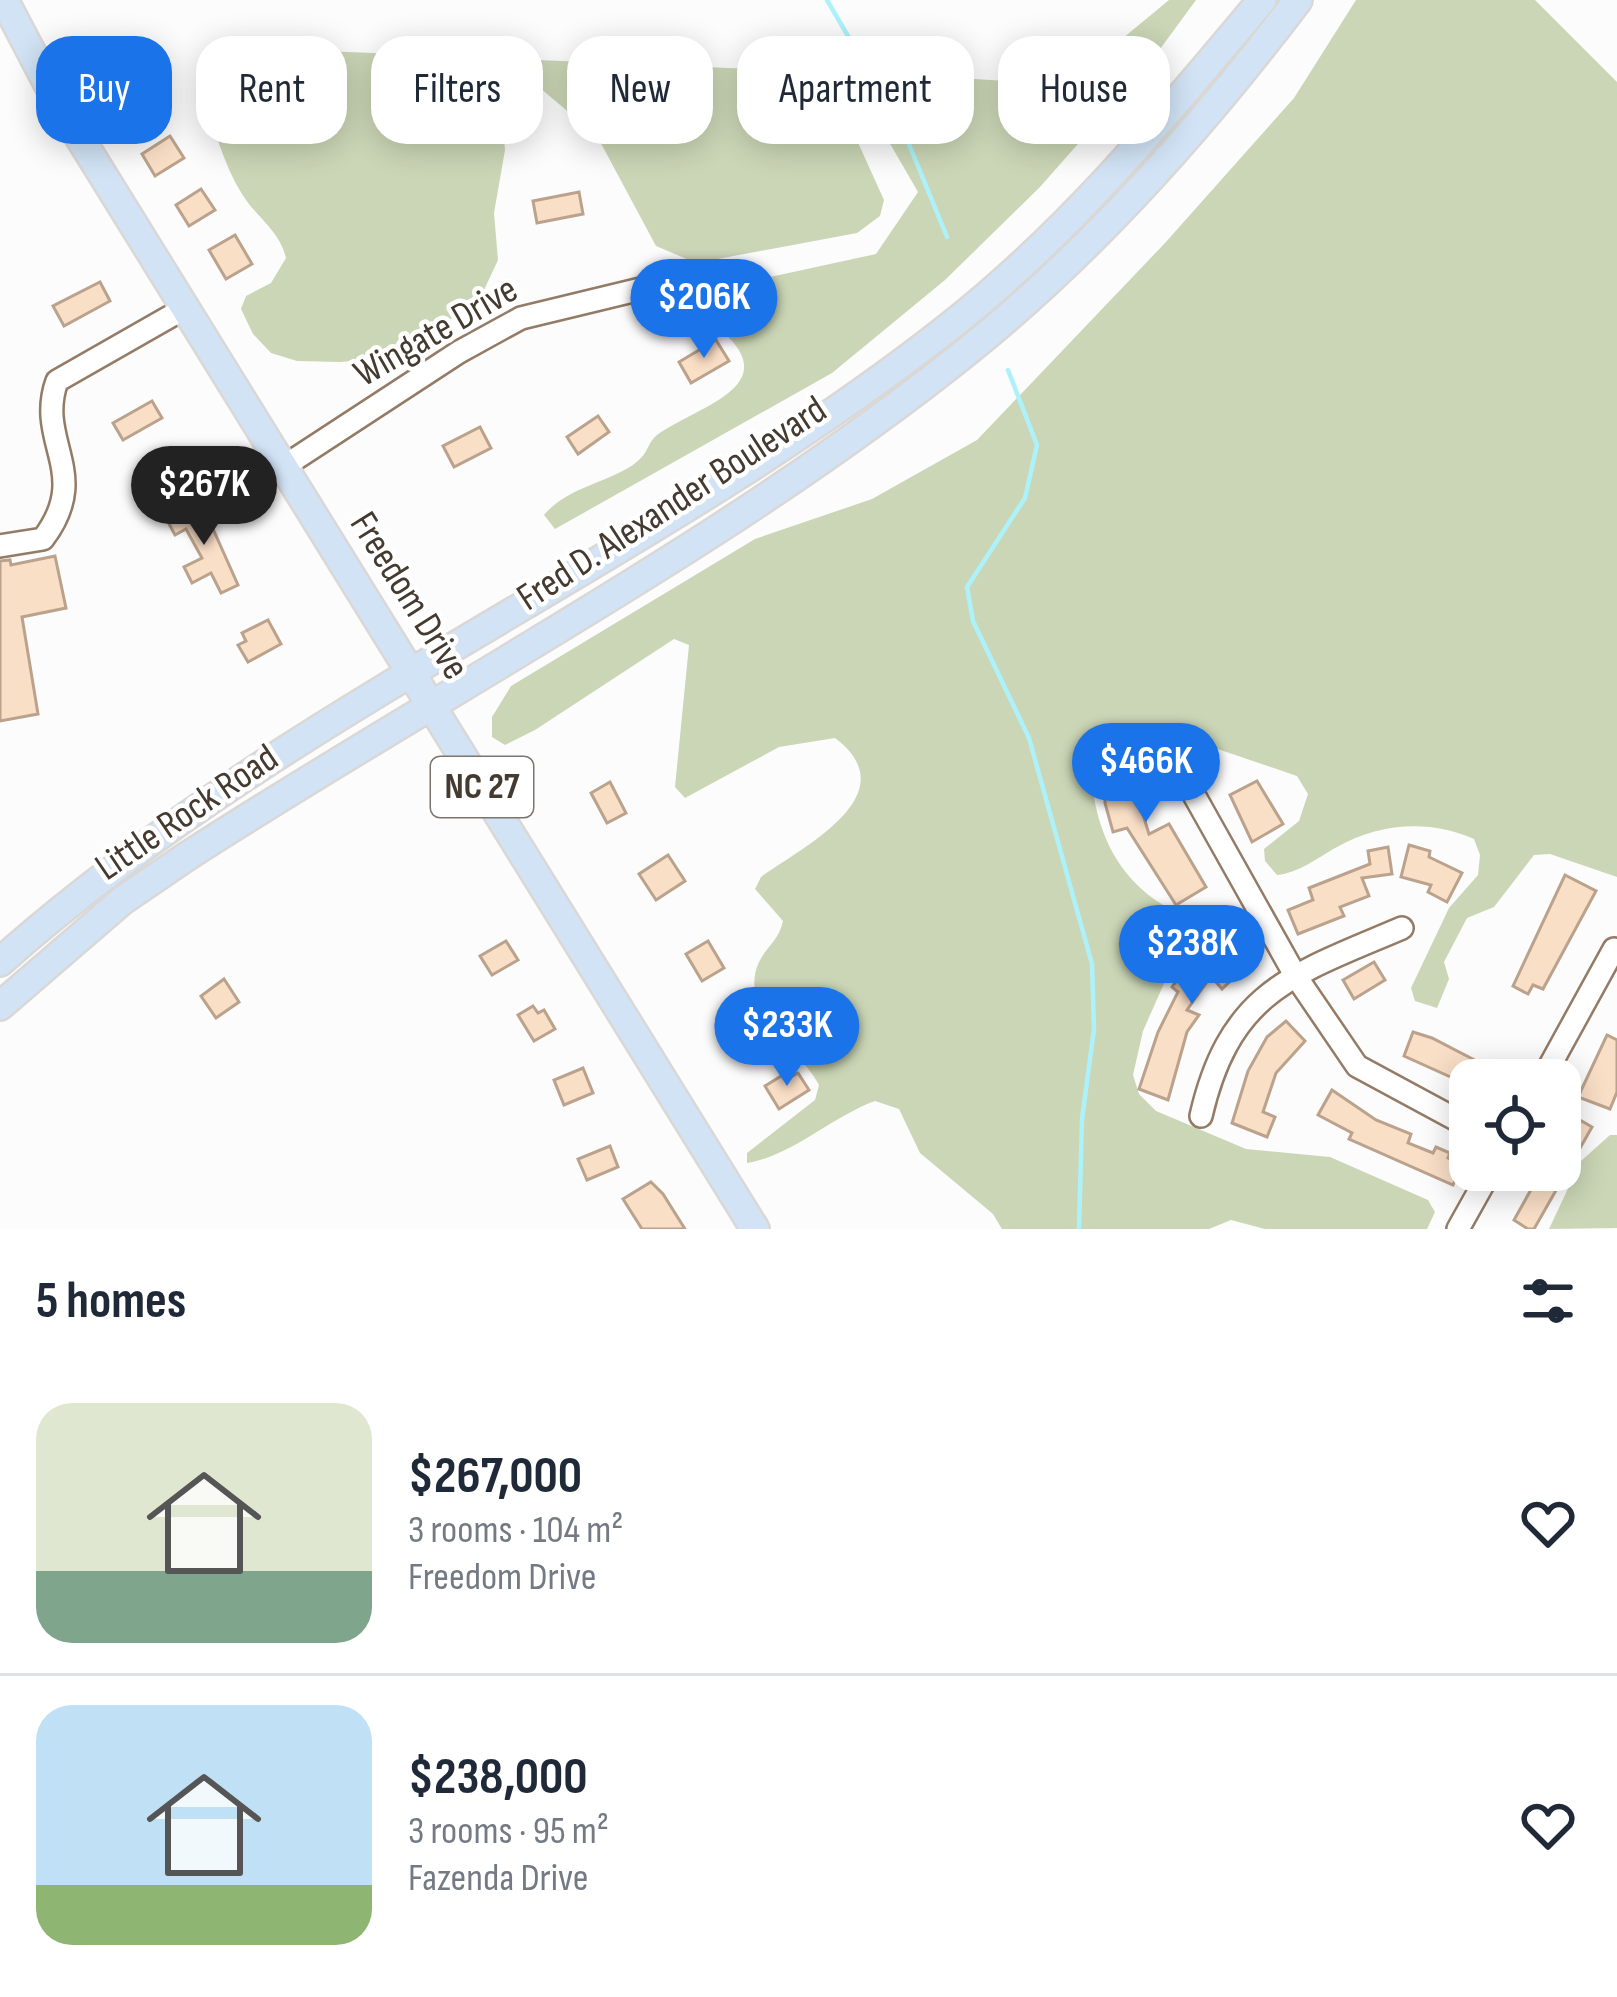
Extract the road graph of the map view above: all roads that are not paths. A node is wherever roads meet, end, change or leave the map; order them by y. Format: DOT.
graph roads {
  1 [pos="4,0"];
  2 [pos="1262,0"];
  3 [pos="1298,0"];
  4 [pos="707,273"];
  5 [pos="185,308"];
  6 [pos="283,466"];
  7 [pos="0,545"];
  8 [pos="411,673"];
  9 [pos="430,704"];
  10 [pos="1189,786"];
  11 [pos="1402,928"];
  12 [pos="1613,950"];
  13 [pos="0,962"];
  14 [pos="1295,975"];
  15 [pos="0,1006"];
  16 [pos="1553,1059"];
  17 [pos="1202,1116"];
  18 [pos="1449,1116"];
  19 [pos="1479,1191"];
  20 [pos="755,1229"];
  21 [pos="1458,1229"];
  1 -- 5 [label="main road, Freedom Drive / NC 27"];
  2 -- 8 [label="main road, Fred D. Alexander Boulevard"];
  3 -- 9 [label="main road, Fred D. Alexander Boulevard"];
  4 -- 6 [label="street, Wingate Drive"];
  5 -- 6 [label="main road, Freedom Drive / NC 27"];
  5 -- 7 [label="street"];
  6 -- 8 [label="main road, Freedom Drive / NC 27"];
  8 -- 9 [label="main road, Freedom Drive / NC 27"];
  8 -- 13 [label="main road, Little Rock Road"];
  9 -- 15 [label="main road, Little Rock Road"];
  9 -- 20 [label="main road, Freedom Drive / NC 27"];
  10 -- 14 [label="street"];
  11 -- 14 [label="street"];
  12 -- 16 [label="street"];
  14 -- 17 [label="street"];
  14 -- 18 [label="street"];
  19 -- 21 [label="street"];
}
